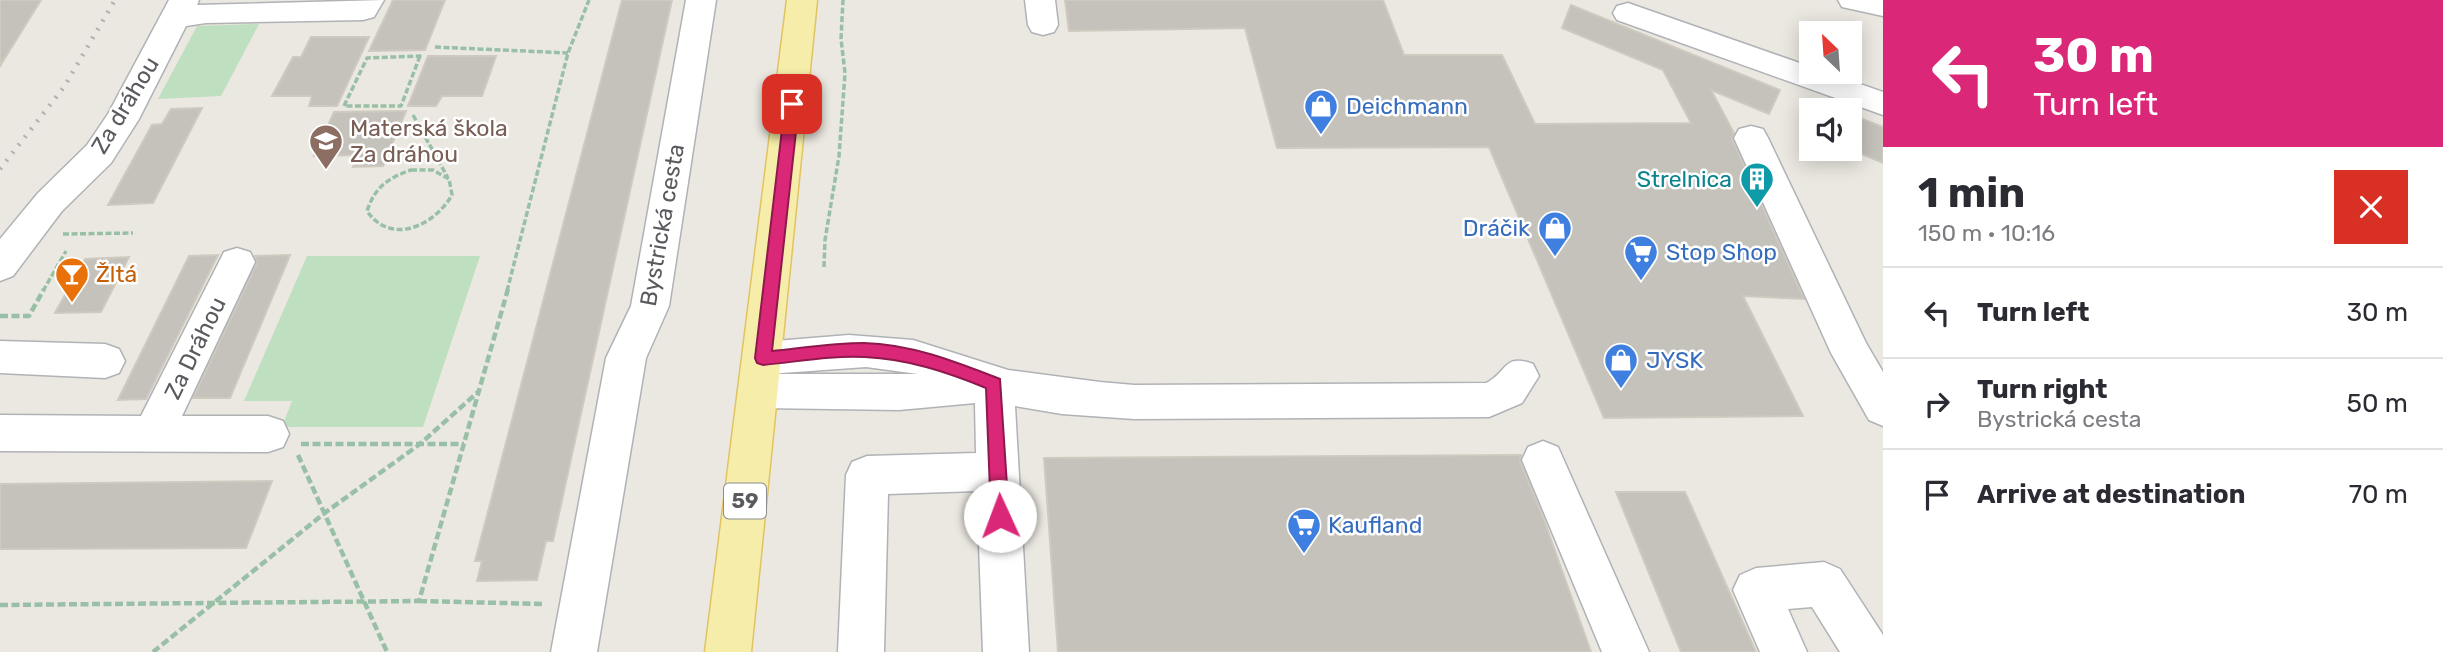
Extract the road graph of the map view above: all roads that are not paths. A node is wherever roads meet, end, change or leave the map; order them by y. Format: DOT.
graph roads {
  1 [pos="369,0"];
  2 [pos="701,0"];
  3 [pos="802,0"];
  4 [pos="1853,0"];
  5 [pos="1883,6"];
  6 [pos="180,9"];
  7 [pos="1628,13"];
  8 [pos="1883,104"];
  9 [pos="1751,138"];
  10 [pos="237,262"];
  11 [pos="0,266"];
  12 [pos="0,357"];
  13 [pos="105,361"];
  14 [pos="761,375"];
  15 [pos="1519,376"];
  16 [pos="994,384"];
  17 [pos="1883,408"];
  18 [pos="0,433"];
  19 [pos="153,434"];
  20 [pos="280,439"];
  21 [pos="1543,460"];
  22 [pos="998,472"];
  23 [pos="574,652"];
  24 [pos="729,652"];
  25 [pos="860,652"];
  26 [pos="1006,652"];
  27 [pos="1626,652"];
  28 [pos="1784,652"];
  29 [pos="1866,652"];
  1 -- 6 [label="street"];
  2 -- 23 [label="street, Bystrická cesta"];
  3 -- 14 [label="main road, 59"];
  4 -- 5 [label="street"];
  6 -- 11 [label="street, Za dráhou"];
  7 -- 8 [label="street"];
  9 -- 17 [label="street"];
  10 -- 19 [label="street, Za Dráhou"];
  12 -- 13 [label="street"];
  14 -- 16 [label="street"];
  14 -- 24 [label="main road, 59"];
  15 -- 16 [label="street"];
  16 -- 22 [label="street"];
  18 -- 19 [label="street, Za Dráhou"];
  19 -- 20 [label="street, Za Dráhou"];
  21 -- 27 [label="street"];
  22 -- 25 [label="street"];
  22 -- 26 [label="street"];
  28 -- 29 [label="street"];
}
